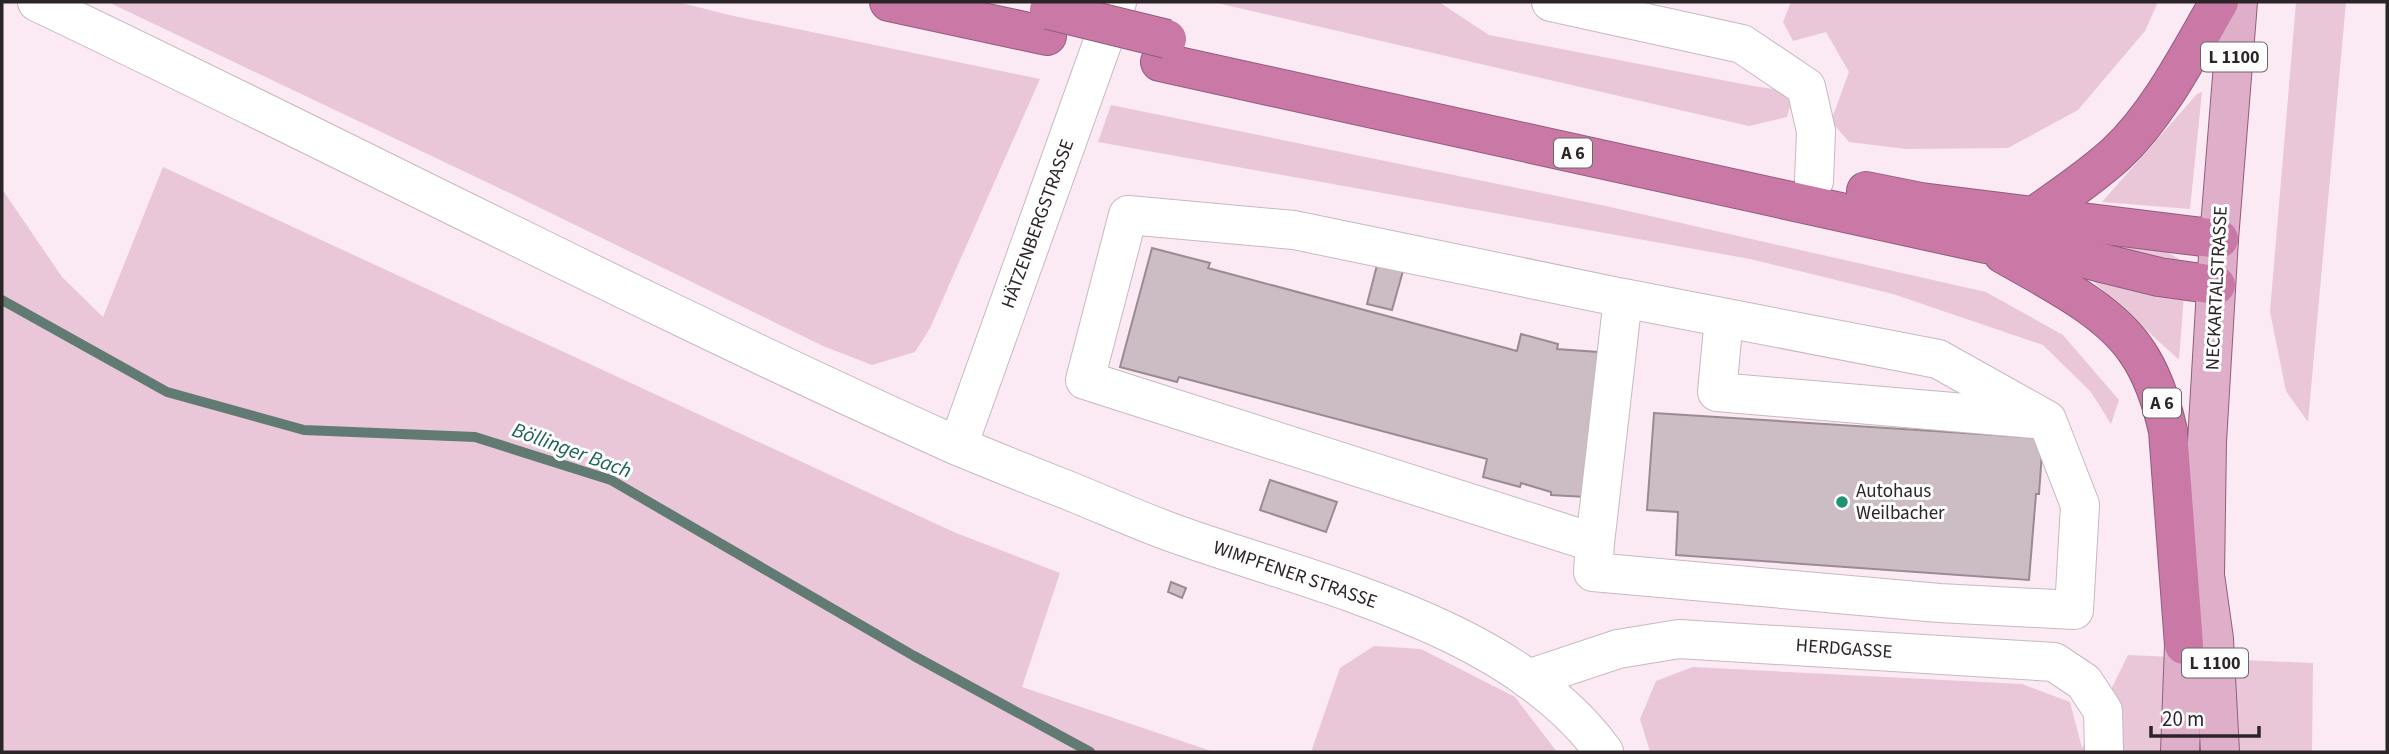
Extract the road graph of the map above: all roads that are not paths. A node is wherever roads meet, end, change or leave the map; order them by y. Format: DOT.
graph roads {
  1 [pos="37,2"];
  2 [pos="889,2"];
  3 [pos="1008,2"];
  4 [pos="1117,2"];
  5 [pos="1551,2"];
  6 [pos="2218,2"];
  7 [pos="2238,2"];
  8 [pos="1048,23"];
  9 [pos="1163,50"];
  10 [pos="1814,181"];
  11 [pos="2034,216"];
  12 [pos="2219,239"];
  13 [pos="1986,244"];
  14 [pos="2216,285"];
  15 [pos="1623,298"];
  16 [pos="1724,318"];
  17 [pos="2047,420"];
  18 [pos="958,446"];
  19 [pos="1595,543"];
  20 [pos="2205,575"];
  21 [pos="1717,584"];
  22 [pos="1713,641"];
  23 [pos="2183,645"];
  24 [pos="1528,679"];
  25 [pos="1604,752"];
  26 [pos="2104,752"];
  27 [pos="2180,752"];
  28 [pos="2220,752"];
  1 -- 18 [label="street, WIMPFENER STRASSE"];
  2 -- 8 [label="highway"];
  3 -- 8 [label="highway"];
  4 -- 18 [label="street, HÄTZENBERGSTRASSE"];
  5 -- 10 [label="street"];
  6 -- 11 [label="highway"];
  7 -- 12 [label="main road, NECKARTALSTRASSE / L 1100"];
  8 -- 9 [label="highway, bridge"];
  9 -- 10 [label="highway"];
  9 -- 13 [label="highway, A 6"];
  10 -- 11 [label="highway"];
  11 -- 12 [label="highway"];
  12 -- 14 [label="main road, NECKARTALSTRASSE / L 1100"];
  13 -- 14 [label="highway"];
  13 -- 23 [label="highway, A 6"];
  14 -- 20 [label="main road, NECKARTALSTRASSE / L 1100"];
  15 -- 16 [label="street"];
  15 -- 19 [label="street"];
  15 -- 19 [label="street"];
  16 -- 17 [label="street"];
  16 -- 17 [label="street"];
  17 -- 21 [label="street"];
  18 -- 24 [label="street, WIMPFENER STRASSE"];
  19 -- 21 [label="street"];
  20 -- 23 [label="main road, NECKARTALSTRASSE / L 1100"];
  20 -- 28 [label="main road, NECKARTALSTRASSE / L 1100"];
  21 -- 22 [label="street"];
  22 -- 24 [label="street, HERDGASSE"];
  22 -- 26 [label="street, HERDGASSE"];
  23 -- 27 [label="main road, NECKARTALSTRASSE / L 1100"];
  24 -- 25 [label="street, WIMPFENER STRASSE"];
}
